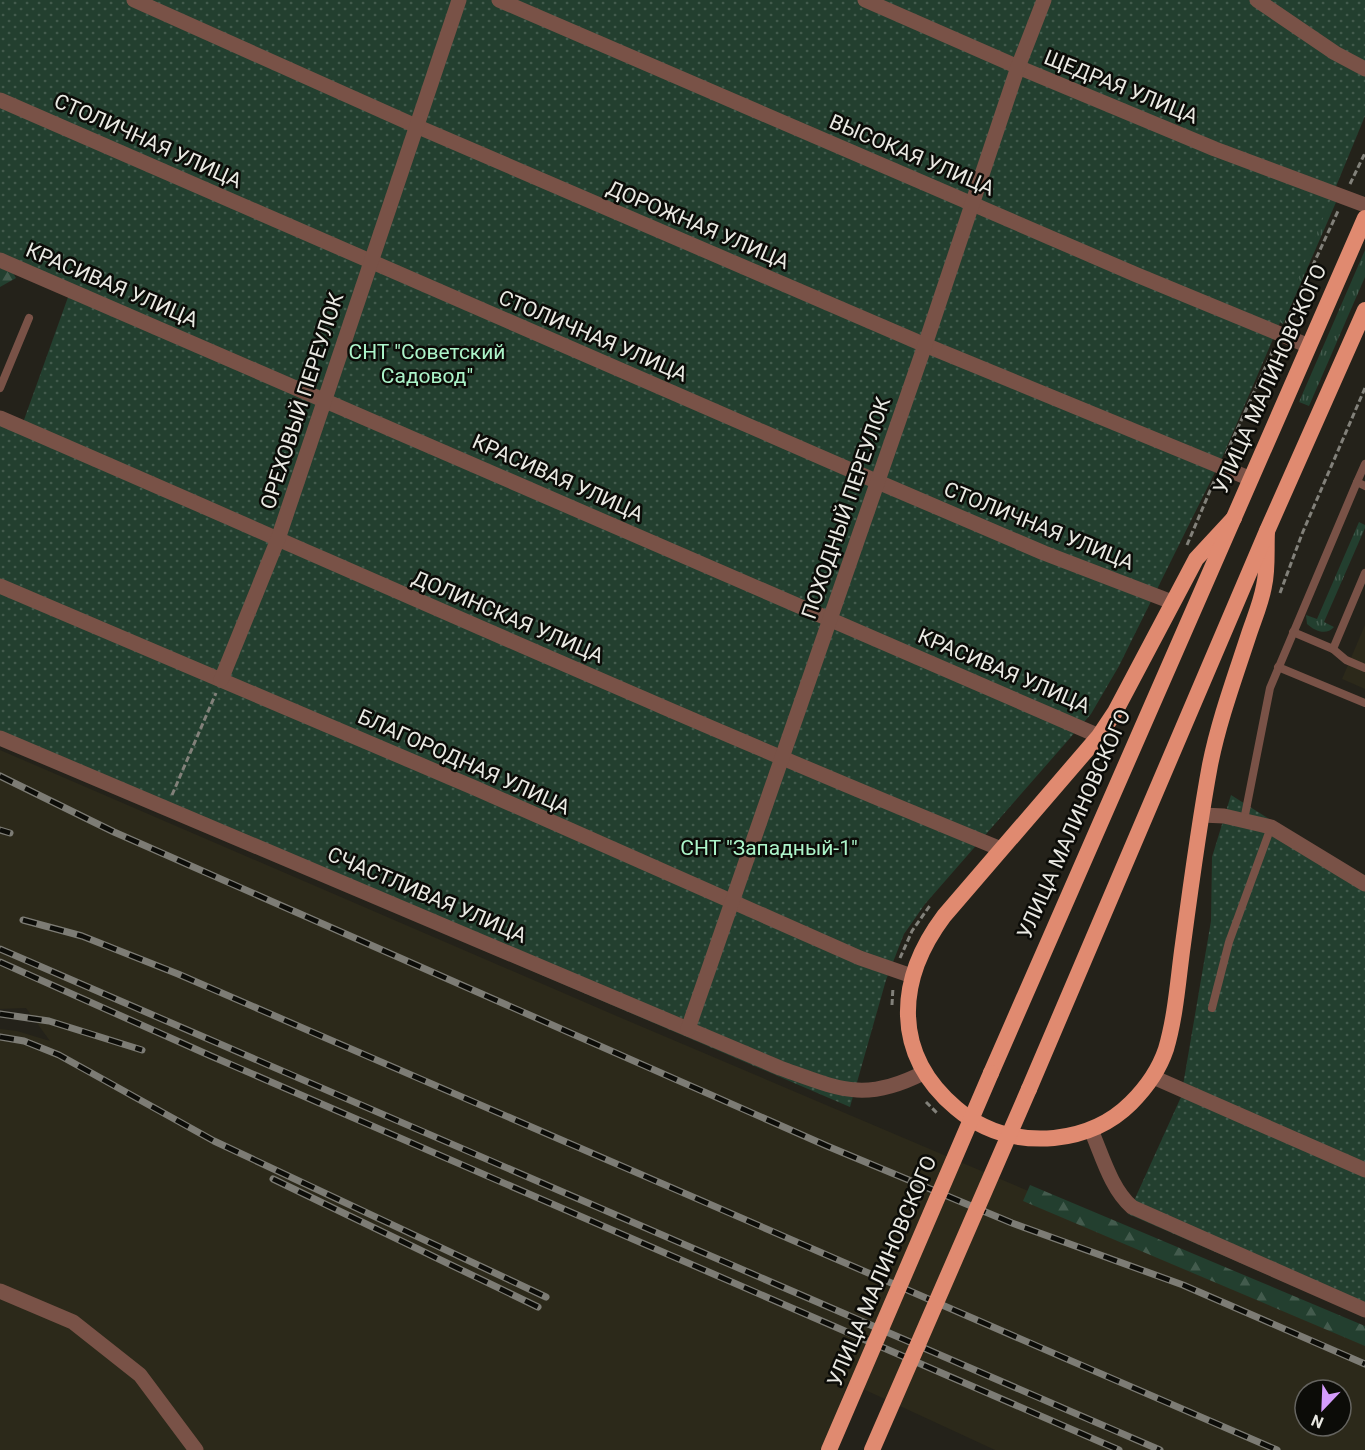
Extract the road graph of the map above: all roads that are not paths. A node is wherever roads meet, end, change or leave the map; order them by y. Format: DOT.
graph roads {
  1 [pos="134,0"];
  2 [pos="459,0"];
  3 [pos="499,0"];
  4 [pos="865,0"];
  5 [pos="1044,0"];
  6 [pos="1257,0"];
  7 [pos="1018,67"];
  8 [pos="1365,69"];
  9 [pos="0,100"];
  10 [pos="416,126"];
  11 [pos="973,204"];
  12 [pos="1365,205"];
  13 [pos="1365,218"];
  14 [pos="0,260"];
  15 [pos="371,262"];
  16 [pos="1365,310"];
  17 [pos="29,318"];
  18 [pos="925,345"];
  19 [pos="1309,346"];
  20 [pos="0,388"];
  21 [pos="324,399"];
  22 [pos="0,418"];
  23 [pos="1365,464"];
  24 [pos="1251,478"];
  25 [pos="878,482"];
  26 [pos="1361,484"];
  27 [pos="1234,518"];
  28 [pos="1267,531"];
  29 [pos="278,539"];
  30 [pos="1365,573"];
  31 [pos="0,586"];
  32 [pos="1172,602"];
  33 [pos="829,619"];
  34 [pos="1293,632"];
  35 [pos="1333,649"];
  36 [pos="1278,667"];
  37 [pos="1365,668"];
  38 [pos="221,680"];
  39 [pos="1365,703"];
  40 [pos="1099,736"];
  41 [pos="0,738"];
  42 [pos="782,758"];
  43 [pos="1202,815"];
  44 [pos="1244,820"];
  45 [pos="1271,827"];
  46 [pos="1001,849"];
  47 [pos="1365,884"];
  48 [pos="731,902"];
  49 [pos="904,974"];
  50 [pos="1212,1008"];
  51 [pos="688,1029"];
  52 [pos="923,1073"];
  53 [pos="1153,1077"];
  54 [pos="1091,1130"];
  55 [pos="1365,1170"];
  56 [pos="0,1291"];
  57 [pos="1365,1310"];
  58 [pos="196,1450"];
  59 [pos="830,1450"];
  60 [pos="872,1450"];
  1 -- 10 [label="street, ДОРОЖНАЯ УЛИЦА"];
  2 -- 10 [label="street, ОРЕХОВЫЙ ПЕРЕУЛОК"];
  3 -- 11 [label="street, ВЫСОКАЯ УЛИЦА"];
  4 -- 7 [label="street, ЩЕДРАЯ УЛИЦА"];
  5 -- 7 [label="street, ПОХОДНЫЙ ПЕРЕУЛОК"];
  6 -- 8 [label="street"];
  7 -- 11 [label="street, ПОХОДНЫЙ ПЕРЕУЛОК"];
  7 -- 12 [label="street, ЩЕДРАЯ УЛИЦА"];
  9 -- 15 [label="street, СТОЛИЧНАЯ УЛИЦА"];
  10 -- 15 [label="street, ОРЕХОВЫЙ ПЕРЕУЛОК"];
  10 -- 18 [label="street, ДОРОЖНАЯ УЛИЦА"];
  11 -- 18 [label="street, ПОХОДНЫЙ ПЕРЕУЛОК"];
  11 -- 19 [label="street, ВЫСОКАЯ УЛИЦА"];
  13 -- 19 [label="highway, УЛИЦА МАЛИНОВСКОГО"];
  14 -- 21 [label="street, КРАСИВАЯ УЛИЦА"];
  15 -- 21 [label="street, ОРЕХОВЫЙ ПЕРЕУЛОК"];
  15 -- 25 [label="street, СТОЛИЧНАЯ УЛИЦА"];
  16 -- 28 [label="highway"];
  17 -- 20 [label="lane"];
  18 -- 24 [label="street, ДОРОЖНАЯ УЛИЦА"];
  18 -- 25 [label="street, ПОХОДНЫЙ ПЕРЕУЛОК"];
  19 -- 24 [label="highway, УЛИЦА МАЛИНОВСКОГО"];
  21 -- 29 [label="street, ОРЕХОВЫЙ ПЕРЕУЛОК"];
  21 -- 33 [label="street, КРАСИВАЯ УЛИЦА"];
  22 -- 29 [label="street, ДОЛИНСКАЯ УЛИЦА"];
  23 -- 26 [label="lane"];
  24 -- 27 [label="highway, УЛИЦА МАЛИНОВСКОГО"];
  25 -- 32 [label="street, СТОЛИЧНАЯ УЛИЦА"];
  25 -- 33 [label="street, ПОХОДНЫЙ ПЕРЕУЛОК"];
  26 -- 34 [label="lane"];
  27 -- 32 [label="highway"];
  27 -- 59 [label="highway, УЛИЦА МАЛИНОВСКОГО, bridge"];
  28 -- 43 [label="highway"];
  28 -- 60 [label="highway, bridge"];
  29 -- 38 [label="street, ОРЕХОВЫЙ ПЕРЕУЛОК"];
  29 -- 42 [label="street, ДОЛИНСКАЯ УЛИЦА"];
  30 -- 35 [label="lane"];
  31 -- 38 [label="street, БЛАГОРОДНАЯ УЛИЦА"];
  32 -- 40 [label="highway"];
  33 -- 40 [label="street, КРАСИВАЯ УЛИЦА"];
  33 -- 42 [label="street, ПОХОДНЫЙ ПЕРЕУЛОК"];
  34 -- 35 [label="lane"];
  34 -- 36 [label="lane"];
  35 -- 37 [label="lane"];
  36 -- 39 [label="lane"];
  36 -- 44 [label="lane"];
  38 -- 48 [label="street, БЛАГОРОДНАЯ УЛИЦА"];
  40 -- 46 [label="highway"];
  41 -- 51 [label="street, СЧАСТЛИВАЯ УЛИЦА"];
  42 -- 46 [label="street, ДОЛИНСКАЯ УЛИЦА"];
  42 -- 48 [label="street, ПОХОДНЫЙ ПЕРЕУЛОК"];
  43 -- 44 [label="street"];
  43 -- 53 [label="highway"];
  44 -- 45 [label="street"];
  45 -- 47 [label="street"];
  45 -- 50 [label="lane"];
  46 -- 49 [label="highway"];
  48 -- 49 [label="street, БЛАГОРОДНАЯ УЛИЦА"];
  48 -- 51 [label="street, ПОХОДНЫЙ ПЕРЕУЛОК"];
  49 -- 52 [label="highway"];
  51 -- 52 [label="street, СЧАСТЛИВАЯ УЛИЦА"];
  52 -- 54 [label="highway"];
  53 -- 54 [label="highway"];
  53 -- 55 [label="street"];
  54 -- 57 [label="street"];
  56 -- 58 [label="street"];
}
